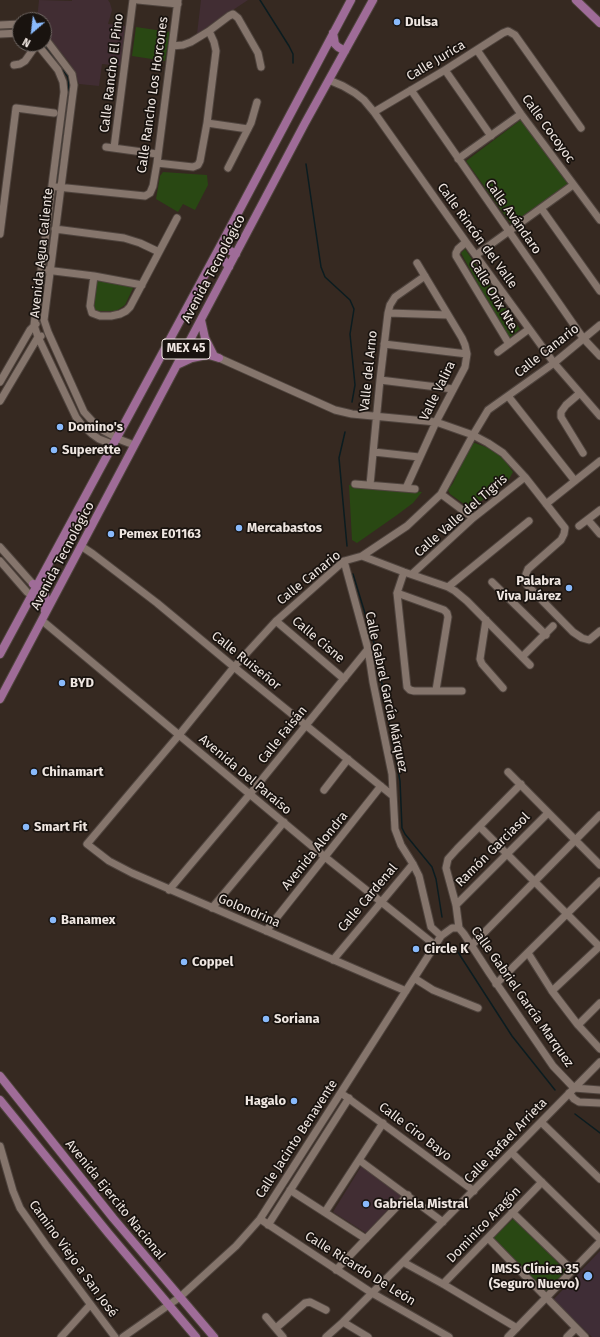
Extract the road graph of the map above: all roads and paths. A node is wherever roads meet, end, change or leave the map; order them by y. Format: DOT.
graph roads {
  1 [pos="133,0"];
  2 [pos="138,0"];
  3 [pos="351,0"];
  4 [pos="373,0"];
  5 [pos="576,0"];
  6 [pos="178,2"];
  7 [pos="600,23"];
  8 [pos="0,24"];
  9 [pos="12,24"];
  10 [pos="209,31"];
  11 [pos="12,33"];
  12 [pos="0,34"];
  13 [pos="333,34"];
  14 [pos="172,46"];
  15 [pos="52,47"];
  16 [pos="477,50"];
  17 [pos="345,51"];
  18 [pos="31,52"];
  19 [pos="43,52"];
  20 [pos="14,65"];
  21 [pos="261,67"];
  22 [pos="445,70"];
  23 [pos="329,80"];
  24 [pos="411,90"];
  25 [pos="257,102"];
  26 [pos="374,112"];
  27 [pos="54,114"];
  28 [pos="521,114"];
  29 [pos="207,123"];
  30 [pos="581,128"];
  31 [pos="248,129"];
  32 [pos="491,136"];
  33 [pos="106,148"];
  34 [pos="114,148"];
  35 [pos="157,154"];
  36 [pos="458,159"];
  37 [pos="157,163"];
  38 [pos="228,168"];
  39 [pos="573,184"];
  40 [pos="52,187"];
  41 [pos="61,187"];
  42 [pos="541,208"];
  43 [pos="177,218"];
  44 [pos="600,220"];
  45 [pos="55,229"];
  46 [pos="508,232"];
  47 [pos="0,234"];
  48 [pos="223,241"];
  49 [pos="466,242"];
  50 [pos="159,252"];
  51 [pos="236,254"];
  52 [pos="476,255"];
  53 [pos="214,258"];
  54 [pos="417,263"];
  55 [pos="229,267"];
  56 [pos="41,269"];
  57 [pos="50,270"];
  58 [pos="94,276"];
  59 [pos="425,276"];
  60 [pos="142,285"];
  61 [pos="600,291"];
  62 [pos="388,313"];
  63 [pos="448,315"];
  64 [pos="44,320"];
  65 [pos="201,320"];
  66 [pos="34,325"];
  67 [pos="600,325"];
  68 [pos="529,329"];
  69 [pos="48,332"];
  70 [pos="38,337"];
  71 [pos="583,338"];
  72 [pos="189,343"];
  73 [pos="384,344"];
  74 [pos="509,344"];
  75 [pos="498,352"];
  76 [pos="467,354"];
  77 [pos="216,356"];
  78 [pos="600,356"];
  79 [pos="554,362"];
  80 [pos="177,365"];
  81 [pos="380,380"];
  82 [pos="0,382"];
  83 [pos="453,389"];
  84 [pos="580,393"];
  85 [pos="508,396"];
  86 [pos="1,399"];
  87 [pos="377,416"];
  88 [pos="600,416"];
  89 [pos="436,422"];
  90 [pos="473,435"];
  91 [pos="114,441"];
  92 [pos="134,445"];
  93 [pos="374,452"];
  94 [pos="583,453"];
  95 [pos="420,457"];
  96 [pos="600,461"];
  97 [pos="525,477"];
  98 [pos="575,481"];
  99 [pos="355,484"];
  100 [pos="370,485"];
  101 [pos="406,488"];
  102 [pos="415,489"];
  103 [pos="441,494"];
  104 [pos="546,504"];
  105 [pos="600,510"];
  106 [pos="474,518"];
  107 [pos="588,520"];
  108 [pos="529,521"];
  109 [pos="579,526"];
  110 [pos="600,534"];
  111 [pos="81,546"];
  112 [pos="0,547"];
  113 [pos="362,556"];
  114 [pos="0,561"];
  115 [pos="344,561"];
  116 [pos="404,572"];
  117 [pos="412,574"];
  118 [pos="492,582"];
  119 [pos="34,585"];
  120 [pos="448,586"];
  121 [pos="397,593"];
  122 [pos="31,595"];
  123 [pos="43,619"];
  124 [pos="486,620"];
  125 [pos="276,621"];
  126 [pos="553,626"];
  127 [pos="600,631"];
  128 [pos="546,635"];
  129 [pos="368,649"];
  130 [pos="0,653"];
  131 [pos="522,657"];
  132 [pos="530,665"];
  133 [pos="234,667"];
  134 [pos="344,679"];
  135 [pos="503,688"];
  136 [pos="436,690"];
  137 [pos="462,691"];
  138 [pos="0,699"];
  139 [pos="307,726"];
  140 [pos="179,735"];
  141 [pos="348,759"];
  142 [pos="508,772"];
  143 [pos="521,784"];
  144 [pos="382,786"];
  145 [pos="324,790"];
  146 [pos="250,794"];
  147 [pos="394,796"];
  148 [pos="548,813"];
  149 [pos="600,816"];
  150 [pos="284,822"];
  151 [pos="480,827"];
  152 [pos="395,829"];
  153 [pos="575,840"];
  154 [pos="87,844"];
  155 [pos="507,853"];
  156 [pos="325,857"];
  157 [pos="413,864"];
  158 [pos="600,865"];
  159 [pos="535,882"];
  160 [pos="599,883"];
  161 [pos="169,890"];
  162 [pos="381,902"];
  163 [pos="456,905"];
  164 [pos="212,908"];
  165 [pos="566,914"];
  166 [pos="459,928"];
  167 [pos="266,931"];
  168 [pos="440,936"];
  169 [pos="435,945"];
  170 [pos="471,946"];
  171 [pos="600,947"];
  172 [pos="528,953"];
  173 [pos="333,960"];
  174 [pos="414,978"];
  175 [pos="496,984"];
  176 [pos="406,991"];
  177 [pos="552,991"];
  178 [pos="600,1003"];
  179 [pos="478,1008"];
  180 [pos="578,1025"];
  181 [pos="600,1049"];
  182 [pos="600,1062"];
  183 [pos="0,1076"];
  184 [pos="572,1090"];
  185 [pos="600,1090"];
  186 [pos="341,1093"];
  187 [pos="348,1098"];
  188 [pos="0,1100"];
  189 [pos="600,1103"];
  190 [pos="541,1122"];
  191 [pos="383,1123"];
  192 [pos="0,1146"];
  193 [pos="512,1153"];
  194 [pos="359,1160"];
  195 [pos="600,1178"];
  196 [pos="542,1182"];
  197 [pos="290,1190"];
  198 [pos="474,1191"];
  199 [pos="408,1195"];
  200 [pos="325,1212"];
  201 [pos="512,1212"];
  202 [pos="260,1219"];
  203 [pos="443,1222"];
  204 [pos="268,1225"];
  205 [pos="488,1238"];
  206 [pos="366,1239"];
  207 [pos="600,1239"];
  208 [pos="600,1242"];
  209 [pos="403,1262"];
  210 [pos="336,1270"];
  211 [pos="572,1270"];
  212 [pos="443,1284"];
  213 [pos="372,1293"];
  214 [pos="180,1297"];
  215 [pos="546,1298"];
  216 [pos="168,1304"];
  217 [pos="90,1305"];
  218 [pos="326,1310"];
  219 [pos="266,1316"];
  220 [pos="343,1322"];
  221 [pos="276,1328"];
  222 [pos="517,1328"];
  223 [pos="576,1328"];
  224 [pos="61,1337"];
  225 [pos="115,1337"];
  226 [pos="123,1337"];
  227 [pos="196,1337"];
  228 [pos="214,1337"];
  229 [pos="283,1337"];
  230 [pos="326,1337"];
  231 [pos="368,1337"];
  232 [pos="449,1337"];
  233 [pos="508,1337"];
  234 [pos="567,1337"];
  235 [pos="585,1337"];
  1 -- 34 [label="street, Calle Rancho El Pino"];
  2 -- 6 [label="street"];
  3 -- 13 [label="main road, Avenida Tecnológico / MEX 45"];
  4 -- 17 [label="main road, Avenida Tecnológico / MEX 45"];
  5 -- 7 [label="main road"];
  6 -- 14 [label="street, Calle Rancho Los Horcones"];
  8 -- 9 [label="street"];
  10 -- 14 [label="street"];
  10 -- 21 [label="street"];
  10 -- 29 [label="street"];
  11 -- 12 [label="street"];
  13 -- 17 [label="main road"];
  13 -- 48 [label="main road, Avenida Tecnológico / MEX 45"];
  14 -- 35 [label="street, Calle Rancho Los Horcones"];
  15 -- 41 [label="street, Avenida Agua Caliente"];
  16 -- 22 [label="street, Calle Jurica"];
  16 -- 28 [label="street, Calle Cocoyoc"];
  16 -- 30 [label="street, Calle Jurica"];
  17 -- 23 [label="main road, Avenida Tecnológico / MEX 45"];
  18 -- 20 [label="street"];
  19 -- 40 [label="street, Avenida Agua Caliente"];
  22 -- 24 [label="street, Calle Jurica"];
  22 -- 32 [label="street"];
  23 -- 26 [label="street, Calle Rincón del Valle"];
  23 -- 51 [label="main road, Avenida Tecnológico / MEX 45"];
  24 -- 26 [label="street, Calle Jurica"];
  24 -- 36 [label="street, Calle Avándaro"];
  25 -- 31 [label="street"];
  26 -- 49 [label="street, Calle Rincón del Valle"];
  27 -- 47 [label="street"];
  28 -- 32 [label="street"];
  28 -- 39 [label="street, Calle Cocoyoc"];
  29 -- 31 [label="street"];
  29 -- 37 [label="street"];
  31 -- 38 [label="street"];
  32 -- 36 [label="street"];
  33 -- 34 [label="street"];
  34 -- 35 [label="street"];
  35 -- 37 [label="street, Calle Rancho Los Horcones"];
  36 -- 46 [label="street, Calle Avándaro"];
  37 -- 41 [label="street, Calle Rancho Los Horcones"];
  39 -- 42 [label="street"];
  39 -- 44 [label="street, Calle Cocoyoc"];
  40 -- 41 [label="street"];
  40 -- 56 [label="street, Avenida Agua Caliente"];
  41 -- 45 [label="street, Avenida Agua Caliente"];
  42 -- 46 [label="street"];
  42 -- 61 [label="street"];
  43 -- 50 [label="street"];
  45 -- 50 [label="street"];
  45 -- 57 [label="street, Avenida Agua Caliente"];
  46 -- 52 [label="street"];
  46 -- 71 [label="street, Calle Avándaro"];
  48 -- 51 [label="main road"];
  48 -- 53 [label="main road, Avenida Tecnológico / MEX 45"];
  49 -- 52 [label="street, Calle Rincón del Valle"];
  49 -- 74 [label="street, Calle Orix Nte."];
  50 -- 60 [label="street"];
  51 -- 55 [label="main road, Avenida Tecnológico / MEX 45"];
  52 -- 68 [label="street, Calle Rincón del Valle"];
  53 -- 55 [label="main road"];
  53 -- 91 [label="main road, Avenida Tecnológico / MEX 45"];
  54 -- 59 [label="street, Valle Valira"];
  55 -- 65 [label="main road, Avenida Tecnológico / MEX 45"];
  56 -- 57 [label="street"];
  56 -- 66 [label="street, Avenida Agua Caliente"];
  57 -- 58 [label="street"];
  57 -- 64 [label="street, Avenida Agua Caliente"];
  58 -- 60 [label="street"];
  58 -- 60 [label="street"];
  59 -- 62 [label="street, Valle del Arno"];
  59 -- 63 [label="street, Valle Valira"];
  62 -- 63 [label="street"];
  62 -- 73 [label="street, Valle del Arno"];
  63 -- 76 [label="street, Valle Valira"];
  64 -- 66 [label="street"];
  64 -- 69 [label="street, Avenida Agua Caliente"];
  65 -- 72 [label="main road, Avenida Tecnológico / MEX 45"];
  65 -- 77 [label="main road"];
  66 -- 70 [label="street, Avenida Agua Caliente"];
  66 -- 82 [label="street"];
  67 -- 71 [label="street, Calle Canario"];
  68 -- 74 [label="street, Calle Orix Nte."];
  68 -- 79 [label="street, Calle Rincón del Valle"];
  69 -- 70 [label="street"];
  69 -- 91 [label="street, Avenida Agua Caliente"];
  70 -- 86 [label="street"];
  70 -- 91 [label="street, Avenida Agua Caliente"];
  71 -- 78 [label="street, Calle Avándaro"];
  71 -- 79 [label="street, Calle Canario"];
  72 -- 77 [label="street"];
  72 -- 80 [label="main road, Avenida Tecnológico / MEX 45"];
  73 -- 76 [label="street"];
  73 -- 81 [label="street, Valle del Arno"];
  74 -- 75 [label="street, Calle Orix Nte."];
  76 -- 83 [label="street, Valle Valira"];
  77 -- 80 [label="main road"];
  77 -- 87 [label="street"];
  79 -- 84 [label="street, Calle Rincón del Valle"];
  79 -- 85 [label="street, Calle Canario"];
  80 -- 92 [label="main road, Avenida Tecnológico / MEX 45"];
  81 -- 83 [label="street"];
  81 -- 87 [label="street, Valle del Arno"];
  83 -- 89 [label="street, Valle Valira"];
  84 -- 88 [label="street, Calle Rincón del Valle"];
  84 -- 94 [label="street"];
  85 -- 90 [label="street, Calle Canario"];
  85 -- 98 [label="street"];
  87 -- 89 [label="street"];
  87 -- 93 [label="street, Valle del Arno"];
  89 -- 90 [label="street"];
  89 -- 95 [label="street, Valle Valira"];
  90 -- 97 [label="street"];
  90 -- 103 [label="street, Calle Canario"];
  91 -- 92 [label="street, Avenida Agua Caliente"];
  91 -- 119 [label="main road, Avenida Tecnológico / MEX 45"];
  92 -- 111 [label="main road, Avenida Tecnológico / MEX 45"];
  93 -- 95 [label="street"];
  93 -- 100 [label="street, Valle del Arno"];
  95 -- 101 [label="street, Valle Valira"];
  96 -- 98 [label="street"];
  97 -- 104 [label="street"];
  97 -- 106 [label="street, Calle Valle del Tigris"];
  98 -- 104 [label="street"];
  99 -- 100 [label="street"];
  100 -- 101 [label="street"];
  101 -- 102 [label="street"];
  103 -- 106 [label="street"];
  103 -- 113 [label="street, Calle Canario"];
  104 -- 127 [label="street"];
  105 -- 107 [label="street"];
  106 -- 117 [label="street, Calle Valle del Tigris"];
  107 -- 109 [label="street"];
  107 -- 110 [label="street"];
  108 -- 120 [label="street"];
  111 -- 123 [label="main road, Avenida Tecnológico / MEX 45"];
  111 -- 133 [label="street, Calle Ruiseñor"];
  112 -- 119 [label="street"];
  113 -- 115 [label="street, Calle Canario"];
  113 -- 116 [label="street"];
  114 -- 122 [label="street"];
  115 -- 125 [label="street, Calle Canario"];
  115 -- 129 [label="street, Calle Gabrel García Márquez"];
  116 -- 117 [label="street"];
  116 -- 121 [label="street"];
  117 -- 120 [label="street"];
  118 -- 128 [label="street"];
  119 -- 122 [label="main road, Avenida Tecnológico / MEX 45"];
  119 -- 123 [label="main road"];
  120 -- 124 [label="street"];
  121 -- 136 [label="street"];
  121 -- 136 [label="street"];
  122 -- 130 [label="main road, Avenida Tecnológico / MEX 45"];
  123 -- 138 [label="main road, Avenida Tecnológico / MEX 45"];
  123 -- 140 [label="street, Avenida Del Paraíso"];
  124 -- 131 [label="street"];
  124 -- 135 [label="street"];
  125 -- 133 [label="street, Calle Canario"];
  125 -- 134 [label="street, Calle Cisne"];
  126 -- 128 [label="street"];
  128 -- 131 [label="street"];
  129 -- 134 [label="street, Calle Faisán"];
  129 -- 147 [label="street, Calle Gabrel García Márquez"];
  131 -- 132 [label="street"];
  133 -- 139 [label="street, Calle Ruiseñor"];
  133 -- 140 [label="street, Calle Canario"];
  134 -- 139 [label="street, Calle Faisán"];
  136 -- 137 [label="street"];
  139 -- 141 [label="street, Calle Ruiseñor"];
  139 -- 146 [label="street, Calle Faisán"];
  140 -- 146 [label="street, Avenida Del Paraíso"];
  140 -- 154 [label="street, Calle Canario"];
  141 -- 144 [label="street, Calle Ruiseñor"];
  141 -- 145 [label="street"];
  142 -- 143 [label="street"];
  143 -- 148 [label="street"];
  143 -- 151 [label="street"];
  144 -- 147 [label="street, Calle Ruiseñor"];
  144 -- 156 [label="street, Avenida Alondra"];
  146 -- 150 [label="street, Avenida Del Paraíso"];
  146 -- 161 [label="street, Calle Faisán"];
  147 -- 152 [label="street, Calle Gabrel García Márquez"];
  148 -- 153 [label="street"];
  148 -- 155 [label="street, Ramón Garciasol"];
  149 -- 153 [label="street"];
  150 -- 156 [label="street, Avenida Del Paraíso"];
  150 -- 164 [label="street"];
  151 -- 155 [label="street"];
  151 -- 163 [label="street, Calle Gabriel García Marquez"];
  152 -- 157 [label="street, Calle Cardenal"];
  153 -- 158 [label="street"];
  153 -- 159 [label="street"];
  154 -- 161 [label="street, Golondrina"];
  155 -- 159 [label="street"];
  155 -- 163 [label="street, Ramón Garciasol"];
  156 -- 162 [label="street, Avenida Del Paraíso"];
  156 -- 167 [label="street, Avenida Alondra"];
  157 -- 162 [label="street, Calle Cardenal"];
  157 -- 168 [label="street"];
  159 -- 165 [label="street"];
  159 -- 170 [label="street"];
  160 -- 165 [label="street"];
  161 -- 164 [label="street, Golondrina"];
  162 -- 169 [label="street, Avenida Del Paraíso"];
  162 -- 173 [label="street, Calle Cardenal"];
  163 -- 166 [label="street, Calle Gabriel García Marquez"];
  164 -- 167 [label="street, Golondrina"];
  165 -- 171 [label="street"];
  165 -- 172 [label="street"];
  166 -- 168 [label="street"];
  166 -- 170 [label="street, Calle Gabriel García Marquez"];
  167 -- 173 [label="street, Golondrina"];
  168 -- 169 [label="street, Calle Jacinto Benavente"];
  169 -- 174 [label="street, Calle Jacinto Benavente"];
  170 -- 175 [label="street, Calle Gabriel García Marquez"];
  171 -- 177 [label="street"];
  172 -- 175 [label="street"];
  172 -- 177 [label="street"];
  173 -- 176 [label="street, Golondrina"];
  174 -- 176 [label="street, Calle Jacinto Benavente"];
  174 -- 179 [label="street"];
  175 -- 184 [label="street, Calle Gabriel García Marquez"];
  176 -- 186 [label="street, Calle Jacinto Benavente"];
  177 -- 180 [label="street"];
  178 -- 180 [label="street"];
  180 -- 181 [label="street"];
  182 -- 184 [label="street, Calle Rafael Arrieta"];
  183 -- 214 [label="main road, Avenida Ejercito Nacional"];
  184 -- 185 [label="street"];
  184 -- 189 [label="street, Calle Gabriel García Marquez"];
  184 -- 190 [label="street, Calle Rafael Arrieta"];
  186 -- 187 [label="street, Calle Ciro Bayo"];
  186 -- 202 [label="street, Calle Jacinto Benavente"];
  187 -- 191 [label="street, Calle Ciro Bayo"];
  187 -- 197 [label="street"];
  188 -- 216 [label="main road, Avenida Ejercito Nacional"];
  190 -- 193 [label="street, Calle Rafael Arrieta"];
  190 -- 195 [label="street"];
  191 -- 194 [label="street"];
  191 -- 198 [label="street, Calle Ciro Bayo"];
  192 -- 217 [label="street, Camino Viejo a San José"];
  193 -- 196 [label="street"];
  193 -- 198 [label="street, Calle Rafael Arrieta"];
  194 -- 199 [label="street"];
  194 -- 200 [label="street"];
  196 -- 201 [label="street, Dominico Aragón"];
  196 -- 207 [label="street"];
  197 -- 200 [label="street"];
  197 -- 204 [label="street"];
  198 -- 203 [label="street, Calle Rafael Arrieta"];
  199 -- 203 [label="street"];
  199 -- 206 [label="street"];
  200 -- 206 [label="street"];
  201 -- 205 [label="street, Dominico Aragón"];
  201 -- 211 [label="street"];
  202 -- 204 [label="street, Calle Ricardo De León"];
  202 -- 214 [label="street, Calle Jacinto Benavente"];
  203 -- 209 [label="street, Calle Rafael Arrieta"];
  204 -- 210 [label="street, Calle Ricardo De León"];
  205 -- 212 [label="street, Dominico Aragón"];
  205 -- 215 [label="street"];
  206 -- 210 [label="street"];
  208 -- 211 [label="street"];
  209 -- 212 [label="street"];
  209 -- 213 [label="street, Calle Rafael Arrieta"];
  210 -- 213 [label="street, Calle Ricardo De León"];
  211 -- 215 [label="street"];
  212 -- 222 [label="street"];
  213 -- 220 [label="street, Calle Rafael Arrieta"];
  213 -- 232 [label="street, Calle Ricardo De León"];
  214 -- 216 [label="street, Calle Jacinto Benavente"];
  214 -- 228 [label="main road, Avenida Ejercito Nacional"];
  215 -- 222 [label="street"];
  215 -- 223 [label="street"];
  216 -- 226 [label="street, Calle Jacinto Benavente"];
  216 -- 227 [label="main road, Avenida Ejercito Nacional"];
  217 -- 224 [label="street"];
  217 -- 225 [label="street, Camino Viejo a San José"];
  218 -- 221 [label="street"];
  219 -- 221 [label="street"];
  220 -- 230 [label="street, Calle Rafael Arrieta"];
  220 -- 231 [label="street"];
  221 -- 229 [label="street"];
  222 -- 233 [label="street"];
  223 -- 234 [label="street"];
  223 -- 235 [label="street"];
}
